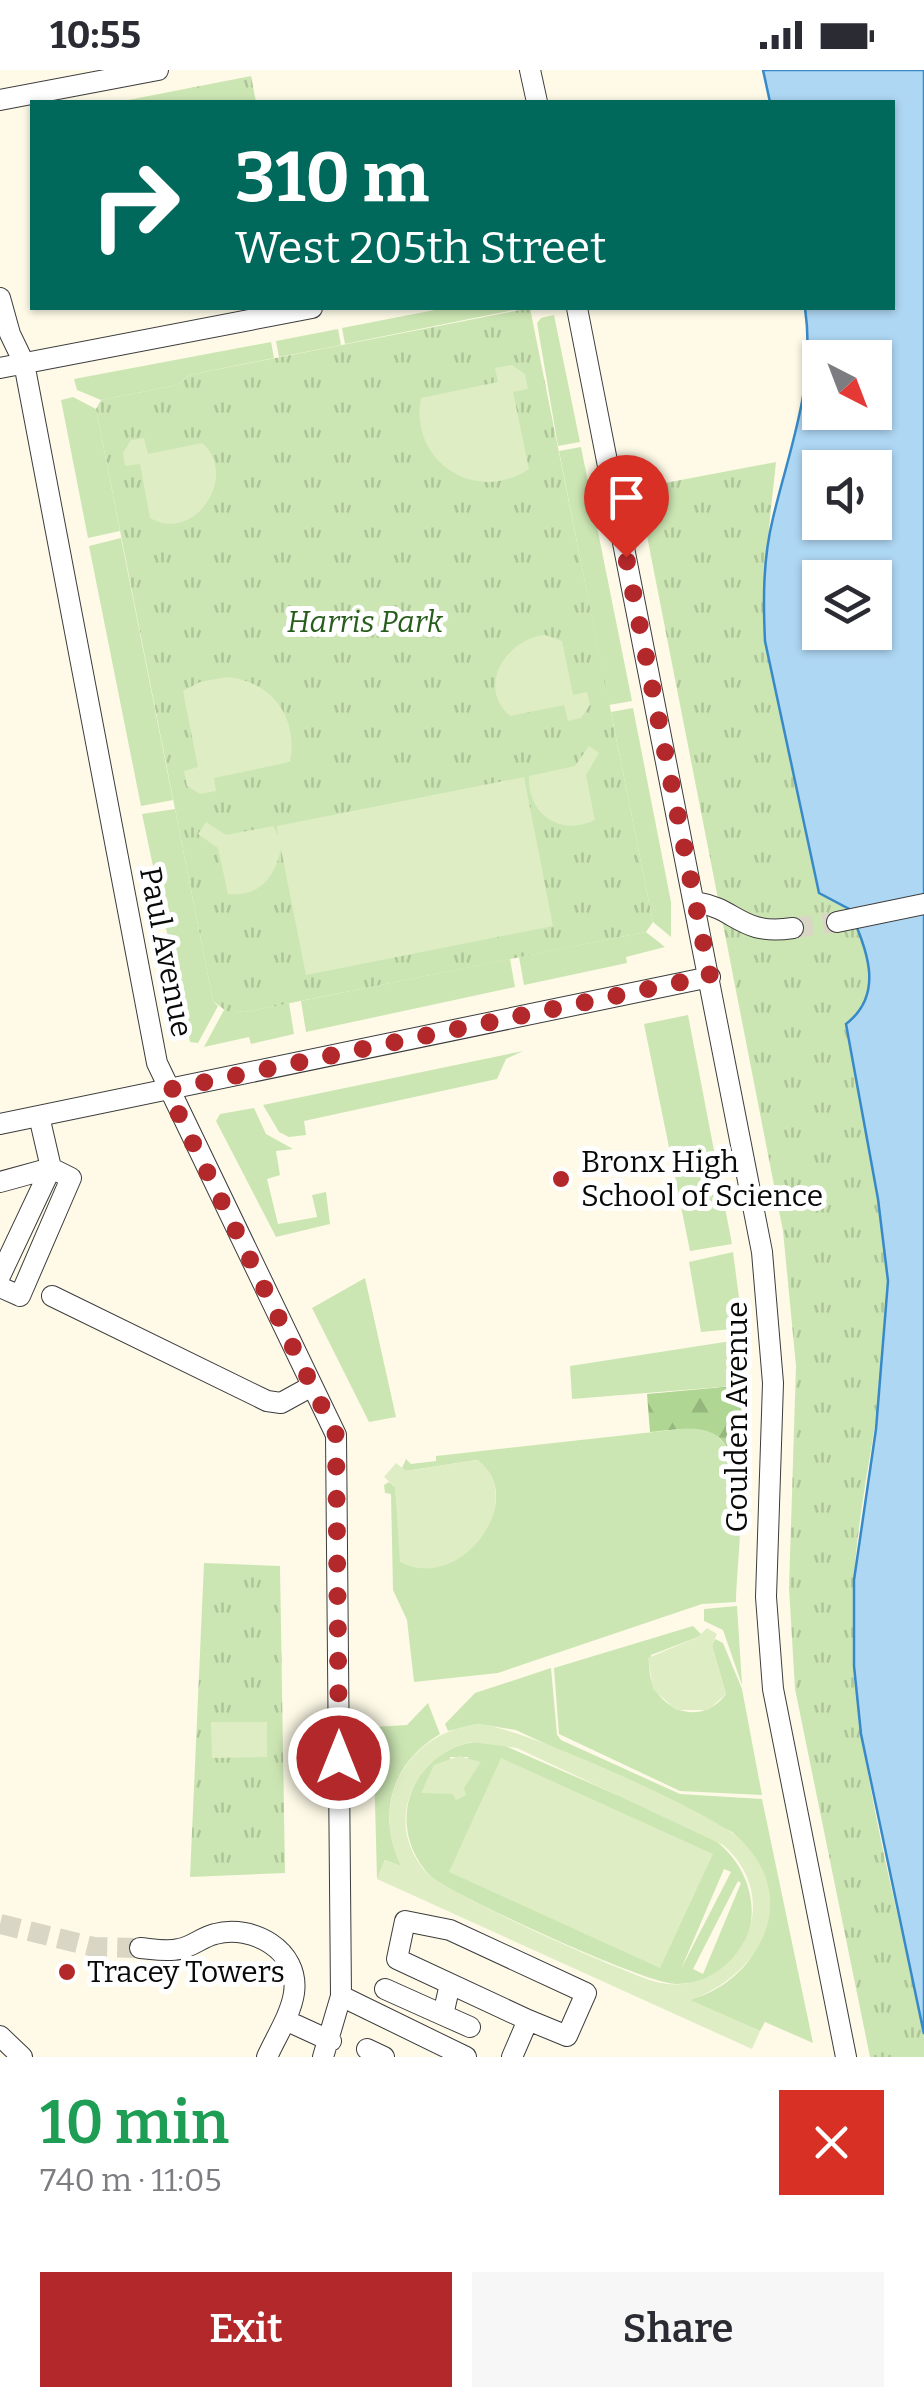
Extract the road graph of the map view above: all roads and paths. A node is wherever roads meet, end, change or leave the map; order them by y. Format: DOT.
graph roads {
  1 [pos="158,70"];
  2 [pos="530,70"];
  3 [pos="0,100"];
  4 [pos="536,100"];
  5 [pos="0,298"];
  6 [pos="302,310"];
  7 [pos="577,310"];
  8 [pos="24,363"];
  9 [pos="0,368"];
  10 [pos="696,902"];
  11 [pos="924,904"];
  12 [pos="844,920"];
  13 [pos="792,928"];
  14 [pos="710,976"];
  15 [pos="167,1090"];
  16 [pos="39,1116"];
  17 [pos="0,1124"];
  18 [pos="52,1168"];
  19 [pos="0,1182"];
  20 [pos="0,1276"];
  21 [pos="0,1287"];
  22 [pos="52,1296"];
  23 [pos="312,1386"];
  24 [pos="140,1948"];
  25 [pos="450,1984"];
  26 [pos="385,1989"];
  27 [pos="341,1996"];
  28 [pos="443,2015"];
  29 [pos="528,2020"];
  30 [pos="296,2025"];
  31 [pos="470,2028"];
  32 [pos="0,2039"];
  33 [pos="327,2049"];
  34 [pos="461,2056"];
  35 [pos="22,2057"];
  36 [pos="267,2057"];
  37 [pos="512,2057"];
  38 [pos="846,2057"];
  1 -- 3 [label="street"];
  2 -- 4 [label="street"];
  5 -- 8 [label="street, Paul Avenue"];
  6 -- 8 [label="street"];
  7 -- 10 [label="street, Goulden Avenue"];
  8 -- 9 [label="street"];
  8 -- 15 [label="street, Paul Avenue"];
  10 -- 13 [label="street"];
  10 -- 14 [label="street, Goulden Avenue"];
  11 -- 12 [label="street"];
  14 -- 15 [label="street"];
  14 -- 38 [label="street, Goulden Avenue"];
  15 -- 16 [label="street"];
  15 -- 23 [label="street, Paul Avenue"];
  16 -- 17 [label="street"];
  16 -- 18 [label="street"];
  18 -- 19 [label="street"];
  18 -- 20 [label="street"];
  18 -- 21 [label="street"];
  22 -- 23 [label="street"];
  23 -- 27 [label="street, Paul Avenue"];
  24 -- 36 [label="street"];
  25 -- 28 [label="street"];
  25 -- 29 [label="street"];
  25 -- 29 [label="street"];
  26 -- 28 [label="street"];
  27 -- 33 [label="street, Paul Avenue"];
  27 -- 34 [label="street"];
  28 -- 31 [label="street"];
  29 -- 37 [label="street"];
  30 -- 33 [label="street"];
  32 -- 35 [label="street"];
}
